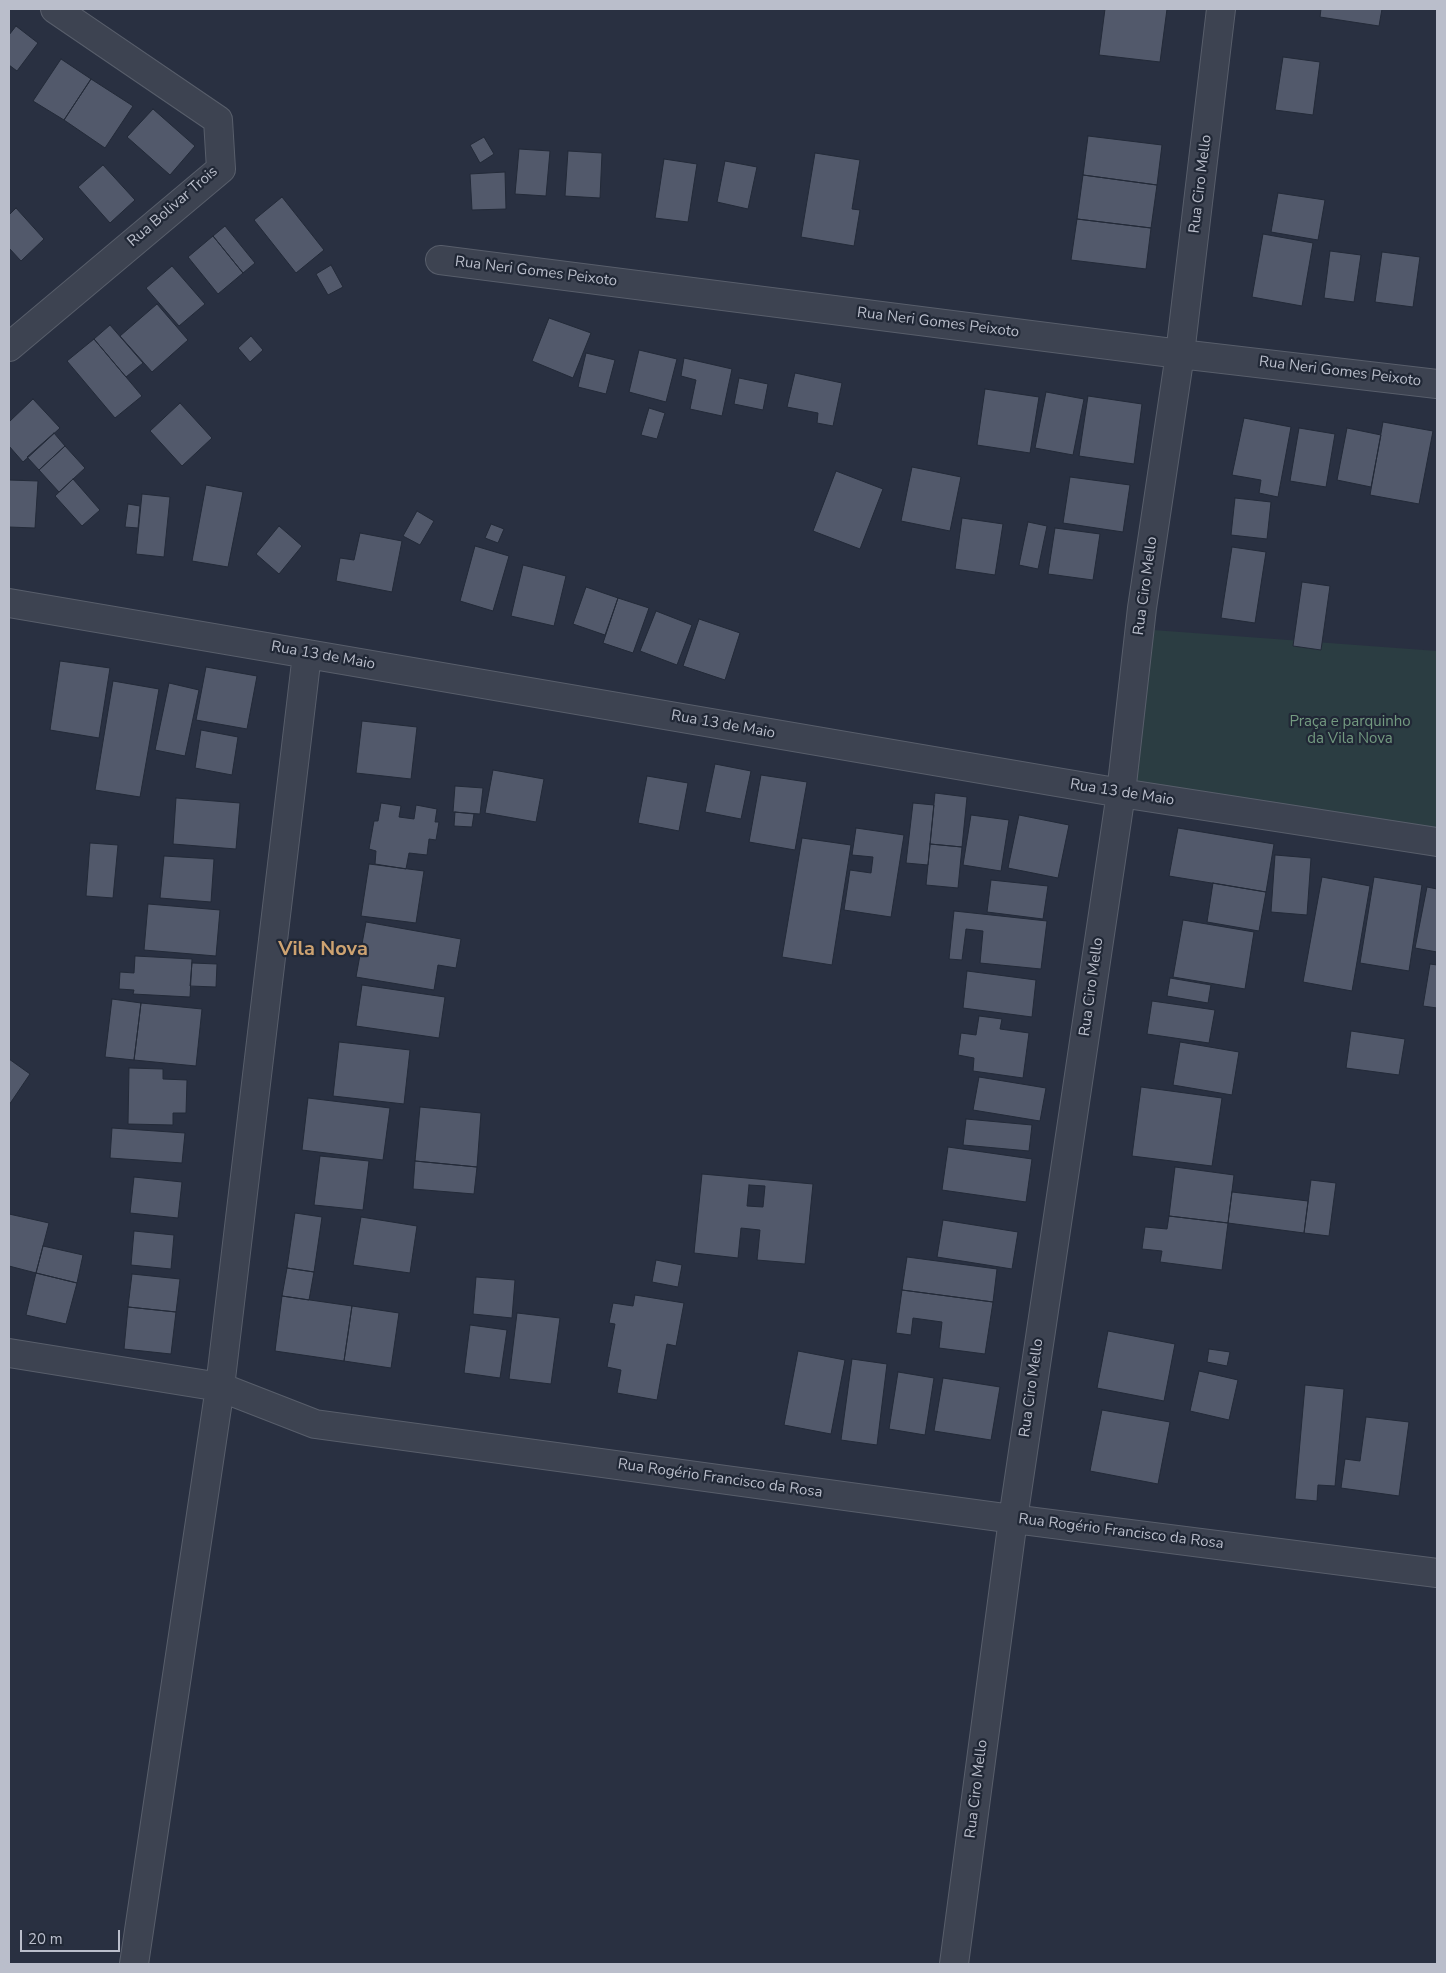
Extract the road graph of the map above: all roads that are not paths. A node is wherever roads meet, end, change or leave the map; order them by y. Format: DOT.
graph roads {
  1 [pos="55,9"];
  2 [pos="1222,9"];
  3 [pos="440,260"];
  4 [pos="9,347"];
  5 [pos="1180,354"];
  6 [pos="1437,384"];
  7 [pos="9,603"];
  8 [pos="307,654"];
  9 [pos="1121,793"];
  10 [pos="1437,842"];
  11 [pos="9,1353"];
  12 [pos="220,1388"];
  13 [pos="1013,1518"];
  14 [pos="1437,1573"];
  15 [pos="134,1964"];
  16 [pos="954,1964"];
  1 -- 4 [label="street, Rua Bolivar Trois"];
  2 -- 5 [label="street, Rua Ciro Mello"];
  3 -- 5 [label="street, Rua Neri Gomes Peixoto"];
  5 -- 6 [label="street, Rua Neri Gomes Peixoto"];
  5 -- 9 [label="street, Rua Ciro Mello"];
  7 -- 8 [label="street, Rua 13 de Maio"];
  8 -- 9 [label="street, Rua 13 de Maio"];
  8 -- 12 [label="street"];
  9 -- 10 [label="street, Rua 13 de Maio"];
  9 -- 13 [label="street, Rua Ciro Mello"];
  11 -- 12 [label="street, Rua Rogério Francisco da Rosa"];
  12 -- 13 [label="street, Rua Rogério Francisco da Rosa"];
  12 -- 15 [label="street"];
  13 -- 14 [label="street, Rua Rogério Francisco da Rosa"];
  13 -- 16 [label="street, Rua Ciro Mello"];
}
